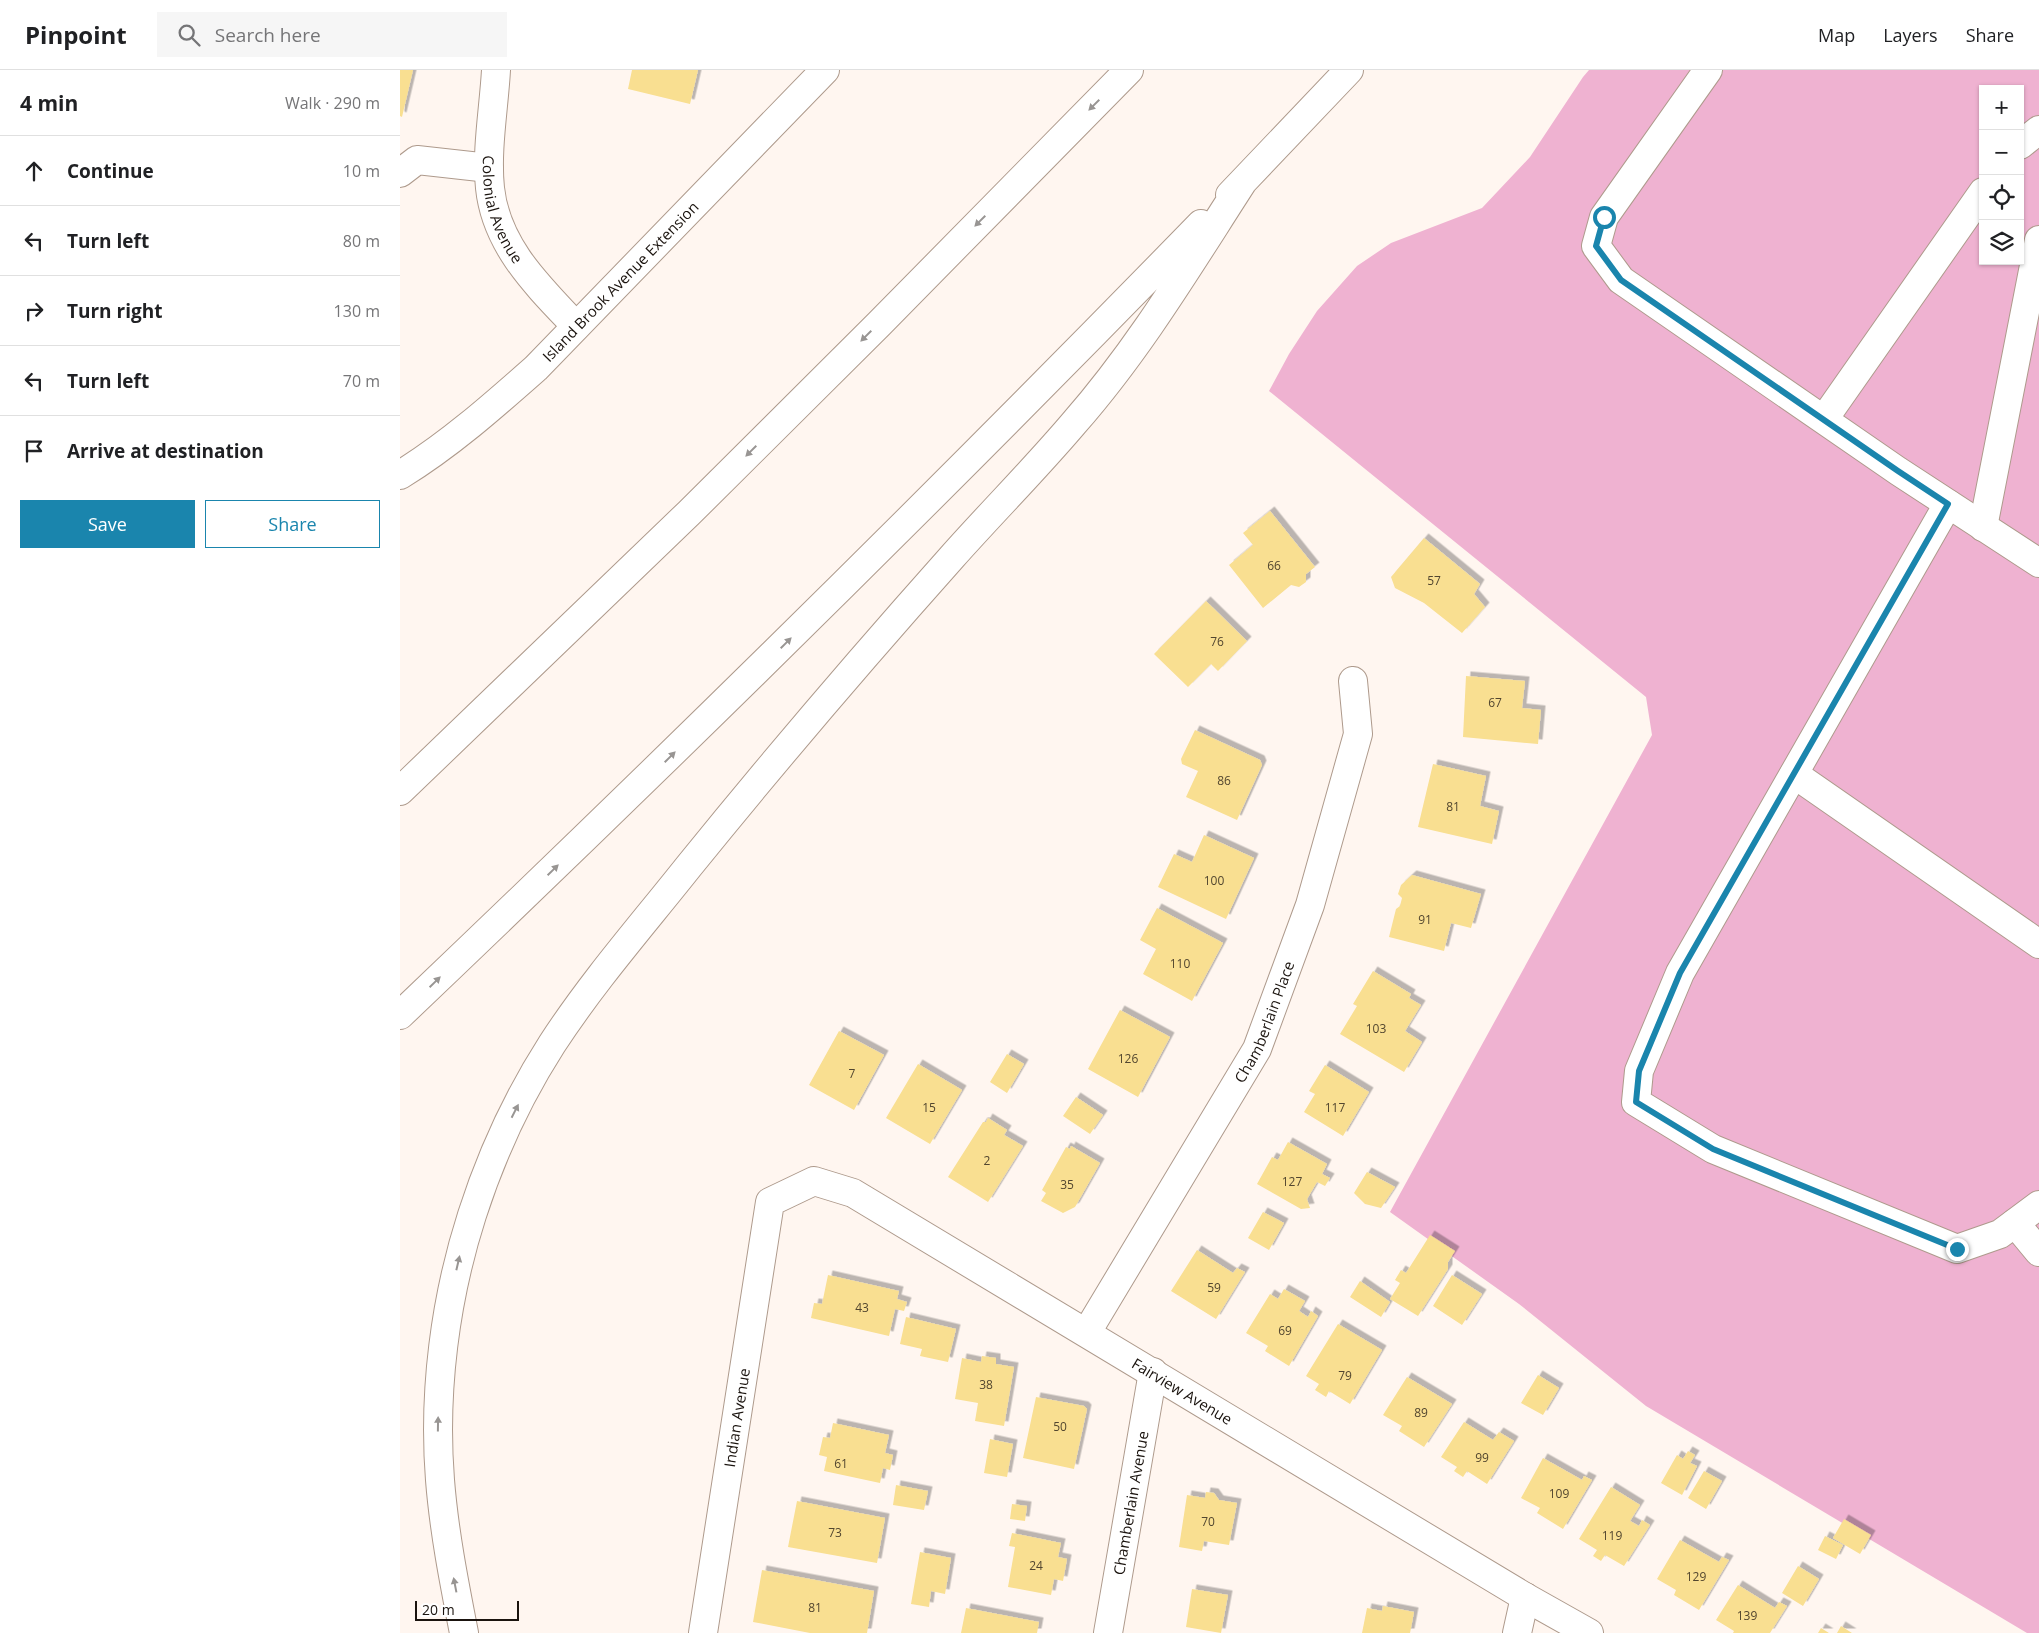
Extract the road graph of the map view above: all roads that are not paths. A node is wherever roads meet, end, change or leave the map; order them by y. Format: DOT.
graph roads {
  1 [pos="496,70"];
  2 [pos="825,70"];
  3 [pos="1129,70"];
  4 [pos="1349,70"];
  5 [pos="1708,70"];
  6 [pos="2039,130"];
  7 [pos="2024,142"];
  8 [pos="489,168"];
  9 [pos="400,173"];
  10 [pos="1242,183"];
  11 [pos="1979,198"];
  12 [pos="2039,240"];
  13 [pos="576,326"];
  14 [pos="1824,419"];
  15 [pos="400,475"];
  16 [pos="1948,504"];
  17 [pos="1983,527"];
  18 [pos="2039,563"];
  19 [pos="1353,682"];
  20 [pos="1794,774"];
  21 [pos="400,790"];
  22 [pos="2039,944"];
  23 [pos="400,1015"];
  24 [pos="770,1202"];
  25 [pos="2039,1205"];
  26 [pos="2015,1223"];
  27 [pos="2039,1252"];
  28 [pos="1087,1332"];
  29 [pos="1153,1372"];
  30 [pos="1525,1597"];
  31 [pos="464,1633"];
  32 [pos="703,1633"];
  33 [pos="1108,1633"];
  34 [pos="1517,1633"];
  35 [pos="1589,1633"];
  1 -- 8 [label="main road, Colonial Avenue"];
  2 -- 13 [label="main road, Island Brook Avenue Extension"];
  3 -- 21 [label="main road, one-way"];
  4 -- 10 [label="main road"];
  5 -- 14 [label="main road"];
  6 -- 7 [label="main road"];
  8 -- 9 [label="main road"];
  8 -- 13 [label="main road, Colonial Avenue"];
  23 -- 10 [label="main road, one-way"];
  31 -- 10 [label="main road, one-way"];
  11 -- 14 [label="main road"];
  12 -- 17 [label="main road"];
  13 -- 15 [label="main road, Island Brook Avenue Extension"];
  14 -- 16 [label="main road"];
  16 -- 17 [label="main road"];
  16 -- 20 [label="main road"];
  17 -- 18 [label="main road"];
  19 -- 28 [label="main road, Chamberlain Place"];
  20 -- 22 [label="main road"];
  20 -- 26 [label="main road"];
  24 -- 28 [label="main road, Fairview Avenue"];
  24 -- 32 [label="main road, Indian Avenue"];
  25 -- 26 [label="main road"];
  26 -- 27 [label="main road"];
  28 -- 29 [label="main road, Fairview Avenue"];
  29 -- 30 [label="main road, Fairview Avenue"];
  29 -- 33 [label="main road, Chamberlain Avenue"];
  30 -- 34 [label="main road"];
  30 -- 35 [label="main road, Fairview Avenue"];
}
